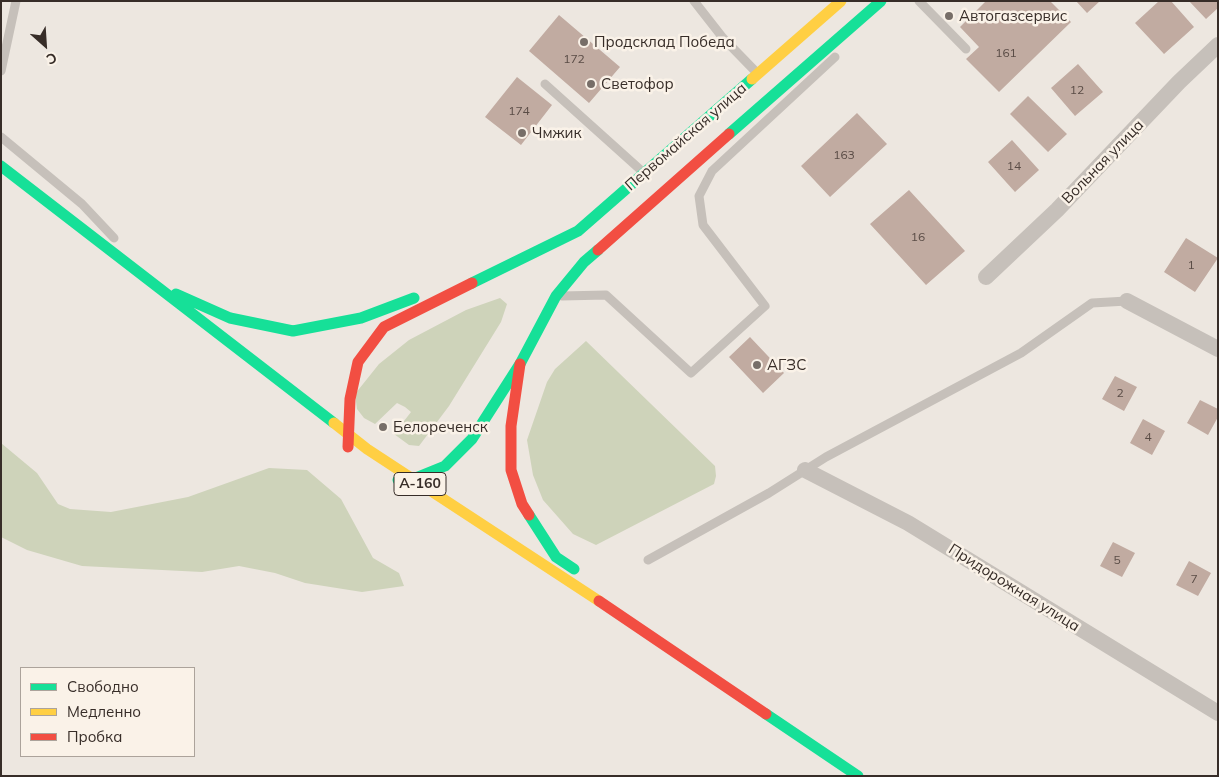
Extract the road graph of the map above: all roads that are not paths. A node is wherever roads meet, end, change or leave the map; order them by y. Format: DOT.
graph roads {
  1 [pos="16,1"];
  2 [pos="694,1"];
  3 [pos="841,1"];
  4 [pos="919,1"];
  5 [pos="876,5"];
  6 [pos="861,33"];
  7 [pos="1218,45"];
  8 [pos="966,49"];
  9 [pos="840,52"];
  10 [pos="1,71"];
  11 [pos="759,74"];
  12 [pos="545,84"];
  13 [pos="1,136"];
  14 [pos="1,166"];
  15 [pos="644,173"];
  16 [pos="521,259"];
  17 [pos="141,274"];
  18 [pos="986,277"];
  19 [pos="156,285"];
  20 [pos="556,296"];
  21 [pos="1127,301"];
  22 [pos="1218,349"];
  23 [pos="520,364"];
  24 [pos="348,434"];
  25 [pos="332,437"];
  26 [pos="348,447"];
  27 [pos="805,470"];
  28 [pos="413,479"];
  29 [pos="396,480"];
  30 [pos="487,542"];
  31 [pos="648,560"];
  32 [pos="580,574"];
  33 [pos="654,624"];
  34 [pos="1218,713"];
  35 [pos="816,747"];
  36 [pos="858,776"];
  1 -- 10 [label="lane"];
  2 -- 11 [label="lane"];
  3 -- 11 [label="main road, Первомайская улица"];
  4 -- 8 [label="lane"];
  5 -- 6 [label="lane"];
  5 -- 20 [label="main road, Первомайская улица"];
  7 -- 18 [label="street, Вольная улица"];
  9 -- 20 [label="lane"];
  11 -- 15 [label="main road, Первомайская улица"];
  12 -- 15 [label="lane"];
  13 -- 17 [label="lane"];
  14 -- 17 [label="main road, А-160"];
  15 -- 16 [label="main road, Первомайская улица"];
  16 -- 19 [label="main road"];
  16 -- 24 [label="main road"];
  17 -- 19 [label="main road, А-160"];
  19 -- 24 [label="main road, А-160"];
  20 -- 23 [label="main road, Первомайская улица"];
  21 -- 22 [label="street"];
  21 -- 27 [label="lane"];
  23 -- 28 [label="main road"];
  23 -- 32 [label="main road"];
  24 -- 26 [label="main road"];
  24 -- 28 [label="main road, А-160"];
  25 -- 26 [label="main road, А-160"];
  26 -- 29 [label="main road, А-160"];
  27 -- 31 [label="lane"];
  27 -- 34 [label="street, Придорожная улица"];
  28 -- 29 [label="main road"];
  28 -- 35 [label="main road, А-160"];
  29 -- 30 [label="main road, А-160"];
  33 -- 35 [label="main road"];
  35 -- 36 [label="main road, А-160"];
}
